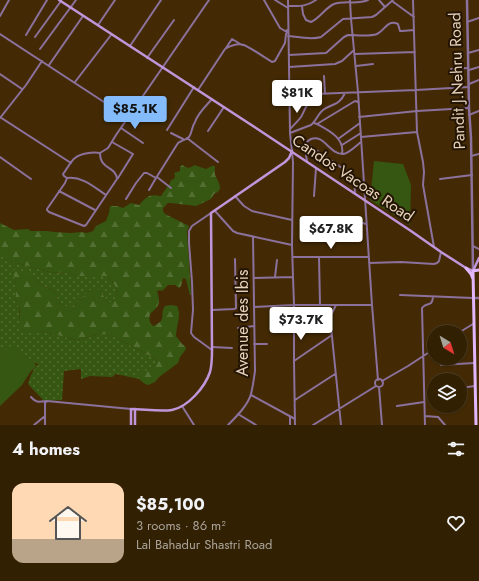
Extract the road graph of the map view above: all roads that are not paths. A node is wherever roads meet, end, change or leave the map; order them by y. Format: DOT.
graph roads {
  1 [pos="9,0"];
  2 [pos="47,0"];
  3 [pos="76,0"];
  4 [pos="115,0"];
  5 [pos="161,0"];
  6 [pos="209,0"];
  7 [pos="264,0"];
  8 [pos="275,0"];
  9 [pos="288,0"];
  10 [pos="316,0"];
  11 [pos="368,0"];
  12 [pos="379,0"];
  13 [pos="393,0"];
  14 [pos="413,0"];
  15 [pos="467,0"];
  16 [pos="60,1"];
  17 [pos="351,1"];
  18 [pos="302,6"];
  19 [pos="288,7"];
  20 [pos="385,7"];
  21 [pos="70,8"];
  22 [pos="0,16"];
  23 [pos="83,16"];
  24 [pos="414,17"];
  25 [pos="351,18"];
  26 [pos="479,18"];
  27 [pos="174,20"];
  28 [pos="468,22"];
  29 [pos="98,25"];
  30 [pos="288,30"];
  31 [pos="414,30"];
  32 [pos="0,34"];
  33 [pos="26,34"];
  34 [pos="112,35"];
  35 [pos="352,35"];
  36 [pos="288,36"];
  37 [pos="35,37"];
  38 [pos="243,45"];
  39 [pos="130,46"];
  40 [pos="40,49"];
  41 [pos="225,49"];
  42 [pos="354,50"];
  43 [pos="479,50"];
  44 [pos="415,52"];
  45 [pos="468,53"];
  46 [pos="355,54"];
  47 [pos="288,55"];
  48 [pos="147,58"];
  49 [pos="42,61"];
  50 [pos="373,64"];
  51 [pos="48,65"];
  52 [pos="356,66"];
  53 [pos="162,67"];
  54 [pos="289,67"];
  55 [pos="479,67"];
  56 [pos="451,69"];
  57 [pos="468,69"];
  58 [pos="0,74"];
  59 [pos="324,76"];
  60 [pos="479,80"];
  61 [pos="75,82"];
  62 [pos="469,85"];
  63 [pos="194,87"];
  64 [pos="22,89"];
  65 [pos="198,90"];
  66 [pos="416,90"];
  67 [pos="358,92"];
  68 [pos="345,93"];
  69 [pos="325,94"];
  70 [pos="289,95"];
  71 [pos="212,99"];
  72 [pos="319,102"];
  73 [pos="358,102"];
  74 [pos="107,104"];
  75 [pos="136,105"];
  76 [pos="224,107"];
  77 [pos="469,108"];
  78 [pos="417,111"];
  79 [pos="479,112"];
  80 [pos="470,115"];
  81 [pos="151,116"];
  82 [pos="360,116"];
  83 [pos="0,117"];
  84 [pos="314,122"];
  85 [pos="360,123"];
  86 [pos="317,124"];
  87 [pos="120,128"];
  88 [pos="290,129"];
  89 [pos="167,130"];
  90 [pos="208,131"];
  91 [pos="417,132"];
  92 [pos="171,133"];
  93 [pos="290,133"];
  94 [pos="361,133"];
  95 [pos="361,137"];
  96 [pos="187,138"];
  97 [pos="338,139"];
  98 [pos="184,140"];
  99 [pos="112,142"];
  100 [pos="361,142"];
  101 [pos="143,143"];
  102 [pos="306,143"];
  103 [pos="342,146"];
  104 [pos="292,152"];
  105 [pos="100,153"];
  106 [pos="342,154"];
  107 [pos="479,154"];
  108 [pos="471,156"];
  109 [pos="0,157"];
  110 [pos="218,162"];
  111 [pos="308,162"];
  112 [pos="70,164"];
  113 [pos="316,168"];
  114 [pos="472,175"];
  115 [pos="66,178"];
  116 [pos="157,178"];
  117 [pos="31,179"];
  118 [pos="117,179"];
  119 [pos="440,179"];
  120 [pos="171,188"];
  121 [pos="149,190"];
  122 [pos="60,191"];
  123 [pos="355,193"];
  124 [pos="106,195"];
  125 [pos="235,196"];
  126 [pos="314,196"];
  127 [pos="126,199"];
  128 [pos="365,200"];
  129 [pos="96,211"];
  130 [pos="215,211"];
  131 [pos="211,213"];
  132 [pos="292,220"];
  133 [pos="366,224"];
  134 [pos="306,228"];
  135 [pos="253,237"];
  136 [pos="292,245"];
  137 [pos="473,246"];
  138 [pos="434,247"];
  139 [pos="479,249"];
  140 [pos="441,252"];
  141 [pos="293,257"];
  142 [pos="319,257"];
  143 [pos="369,257"];
  144 [pos="479,258"];
  145 [pos="235,259"];
  146 [pos="277,260"];
  147 [pos="369,263"];
  148 [pos="466,268"];
  149 [pos="479,270"];
  150 [pos="473,271"];
  151 [pos="275,277"];
  152 [pos="293,277"];
  153 [pos="253,278"];
  154 [pos="473,283"];
  155 [pos="400,295"];
  156 [pos="433,297"];
  157 [pos="474,298"];
  158 [pos="479,298"];
  159 [pos="294,305"];
  160 [pos="320,305"];
  161 [pos="336,305"];
  162 [pos="372,305"];
  163 [pos="254,307"];
  164 [pos="212,310"];
  165 [pos="474,323"];
  166 [pos="254,326"];
  167 [pos="238,328"];
  168 [pos="467,328"];
  169 [pos="332,335"];
  170 [pos="254,344"];
  171 [pos="267,344"];
  172 [pos="212,348"];
  173 [pos="232,348"];
  174 [pos="427,354"];
  175 [pos="424,356"];
  176 [pos="294,360"];
  177 [pos="475,362"];
  178 [pos="467,363"];
  179 [pos="477,368"];
  180 [pos="335,374"];
  181 [pos="378,380"];
  182 [pos="382,381"];
  183 [pos="376,386"];
  184 [pos="476,386"];
  185 [pos="379,387"];
  186 [pos="467,387"];
  187 [pos="251,395"];
  188 [pos="32,397"];
  189 [pos="295,400"];
  190 [pos="46,402"];
  191 [pos="424,402"];
  192 [pos="182,406"];
  193 [pos="397,406"];
  194 [pos="133,409"];
  195 [pos="339,409"];
  196 [pos="478,410"];
  197 [pos="238,414"];
  198 [pos="45,416"];
  199 [pos="290,416"];
  200 [pos="425,416"];
  201 [pos="295,419"];
  202 [pos="34,425"];
  203 [pos="45,425"];
  204 [pos="131,425"];
  205 [pos="135,425"];
  206 [pos="194,425"];
  207 [pos="228,425"];
  208 [pos="256,425"];
  209 [pos="290,425"];
  210 [pos="295,425"];
  211 [pos="313,425"];
  212 [pos="340,425"];
  213 [pos="382,425"];
  214 [pos="425,425"];
  215 [pos="445,425"];
  216 [pos="476,425"];
  1 -- 22 [label="street"];
  2 -- 33 [label="street"];
  3 -- 21 [label="street"];
  4 -- 29 [label="street"];
  5 -- 39 [label="street"];
  6 -- 53 [label="street"];
  7 -- 30 [label="street"];
  8 -- 19 [label="street"];
  9 -- 19 [label="street"];
  10 -- 18 [label="street"];
  11 -- 17 [label="street"];
  12 -- 20 [label="street"];
  13 -- 20 [label="street"];
  13 -- 24 [label="street"];
  14 -- 24 [label="street"];
  15 -- 28 [label="street, Pandit J.Nehru Road"];
  16 -- 21 [label="main road, Candos Vacoas Road"];
  16 -- 37 [label="street"];
  17 -- 18 [label="street"];
  17 -- 25 [label="street"];
  18 -- 19 [label="street"];
  19 -- 30 [label="street"];
  20 -- 25 [label="street"];
  21 -- 23 [label="main road, Candos Vacoas Road"];
  21 -- 40 [label="street"];
  23 -- 29 [label="main road, Candos Vacoas Road"];
  23 -- 51 [label="street"];
  24 -- 31 [label="street"];
  25 -- 35 [label="street"];
  25 -- 36 [label="street"];
  26 -- 28 [label="street"];
  27 -- 48 [label="street"];
  28 -- 45 [label="street, Pandit J.Nehru Road"];
  29 -- 34 [label="main road, Candos Vacoas Road"];
  30 -- 36 [label="street"];
  30 -- 38 [label="street"];
  31 -- 35 [label="street"];
  31 -- 44 [label="street"];
  32 -- 49 [label="street"];
  34 -- 39 [label="main road, Candos Vacoas Road"];
  34 -- 61 [label="street"];
  35 -- 42 [label="street"];
  35 -- 47 [label="street"];
  36 -- 47 [label="street"];
  38 -- 41 [label="street"];
  38 -- 41 [label="street"];
  39 -- 48 [label="main road, Candos Vacoas Road"];
  41 -- 65 [label="street"];
  42 -- 46 [label="street"];
  42 -- 54 [label="street"];
  43 -- 45 [label="street"];
  44 -- 46 [label="street"];
  44 -- 66 [label="street"];
  45 -- 57 [label="street, Pandit J.Nehru Road"];
  46 -- 52 [label="street"];
  47 -- 54 [label="street"];
  48 -- 53 [label="main road, Candos Vacoas Road"];
  49 -- 51 [label="street"];
  49 -- 64 [label="street"];
  50 -- 52 [label="street"];
  51 -- 61 [label="street"];
  52 -- 67 [label="street"];
  53 -- 63 [label="main road, Candos Vacoas Road"];
  53 -- 75 [label="street"];
  54 -- 70 [label="street"];
  55 -- 57 [label="street"];
  56 -- 57 [label="street"];
  57 -- 62 [label="street, Pandit J.Nehru Road"];
  58 -- 64 [label="street"];
  59 -- 69 [label="street"];
  60 -- 62 [label="street"];
  61 -- 74 [label="street"];
  62 -- 66 [label="street"];
  62 -- 77 [label="street, Pandit J.Nehru Road"];
  63 -- 65 [label="main road, Candos Vacoas Road"];
  63 -- 89 [label="street"];
  64 -- 83 [label="street"];
  65 -- 71 [label="main road, Candos Vacoas Road"];
  66 -- 67 [label="street"];
  66 -- 78 [label="street"];
  67 -- 68 [label="street"];
  67 -- 73 [label="street"];
  68 -- 69 [label="street"];
  68 -- 84 [label="street"];
  69 -- 70 [label="street"];
  70 -- 88 [label="street"];
  71 -- 76 [label="main road, Candos Vacoas Road"];
  71 -- 96 [label="street"];
  72 -- 88 [label="street"];
  73 -- 82 [label="street"];
  73 -- 86 [label="street"];
  75 -- 81 [label="street"];
  75 -- 87 [label="street"];
  76 -- 90 [label="street"];
  76 -- 104 [label="main road, Candos Vacoas Road"];
  77 -- 78 [label="street"];
  77 -- 80 [label="street, Pandit J.Nehru Road"];
  78 -- 82 [label="street"];
  78 -- 91 [label="street"];
  79 -- 80 [label="street"];
  80 -- 108 [label="street, Pandit J.Nehru Road"];
  82 -- 85 [label="street"];
  83 -- 112 [label="street"];
  84 -- 86 [label="street"];
  84 -- 93 [label="street"];
  85 -- 94 [label="street"];
  85 -- 97 [label="street"];
  86 -- 97 [label="street"];
  87 -- 99 [label="street"];
  87 -- 101 [label="street"];
  88 -- 93 [label="street"];
  91 -- 95 [label="street"];
  91 -- 138 [label="street"];
  92 -- 98 [label="street"];
  93 -- 104 [label="street"];
  94 -- 95 [label="street"];
  94 -- 103 [label="street"];
  95 -- 100 [label="street"];
  96 -- 98 [label="street"];
  96 -- 110 [label="street"];
  97 -- 103 [label="street"];
  98 -- 116 [label="street"];
  99 -- 105 [label="street"];
  99 -- 118 [label="street"];
  100 -- 106 [label="street"];
  100 -- 128 [label="street"];
  102 -- 106 [label="street"];
  102 -- 111 [label="street"];
  102 -- 123 [label="street"];
  103 -- 106 [label="street"];
  104 -- 111 [label="main road, Candos Vacoas Road"];
  104 -- 125 [label="main road"];
  104 -- 132 [label="street"];
  105 -- 112 [label="street"];
  105 -- 118 [label="street"];
  107 -- 108 [label="street"];
  108 -- 114 [label="street, Pandit J.Nehru Road"];
  109 -- 117 [label="street"];
  111 -- 113 [label="main road, Candos Vacoas Road"];
  112 -- 115 [label="street"];
  113 -- 123 [label="main road, Candos Vacoas Road"];
  113 -- 126 [label="street"];
  114 -- 119 [label="street"];
  114 -- 137 [label="street, Pandit J.Nehru Road"];
  115 -- 122 [label="street"];
  115 -- 124 [label="street"];
  116 -- 120 [label="street"];
  116 -- 121 [label="street"];
  116 -- 127 [label="street"];
  118 -- 124 [label="street"];
  122 -- 129 [label="street"];
  122 -- 129 [label="street"];
  123 -- 128 [label="main road, Candos Vacoas Road"];
  124 -- 129 [label="street"];
  125 -- 130 [label="main road"];
  125 -- 132 [label="street"];
  128 -- 133 [label="street"];
  128 -- 138 [label="main road, Candos Vacoas Road"];
  130 -- 131 [label="main road"];
  130 -- 135 [label="street"];
  131 -- 164 [label="main road"];
  131 -- 172 [label="street"];
  132 -- 136 [label="street"];
  133 -- 134 [label="street"];
  133 -- 143 [label="street"];
  135 -- 136 [label="street"];
  135 -- 153 [label="street, Avenue des Ibis"];
  136 -- 141 [label="street"];
  137 -- 139 [label="street"];
  137 -- 150 [label="street, Pandit J.Nehru Road"];
  138 -- 140 [label="main road, Candos Vacoas Road"];
  140 -- 147 [label="street"];
  140 -- 148 [label="main road, Candos Vacoas Road"];
  141 -- 142 [label="street"];
  141 -- 152 [label="street"];
  142 -- 143 [label="street"];
  142 -- 160 [label="street"];
  143 -- 147 [label="street"];
  144 -- 150 [label="main road"];
  145 -- 164 [label="street"];
  146 -- 151 [label="street"];
  147 -- 162 [label="street"];
  148 -- 150 [label="main road, Candos Vacoas Road"];
  148 -- 154 [label="main road"];
  149 -- 150 [label="main road"];
  150 -- 154 [label="main road"];
  151 -- 152 [label="street"];
  151 -- 153 [label="street"];
  152 -- 159 [label="street"];
  153 -- 163 [label="street, Avenue des Ibis"];
  154 -- 157 [label="main road"];
  155 -- 156 [label="street"];
  156 -- 157 [label="street"];
  156 -- 175 [label="street"];
  157 -- 158 [label="street"];
  157 -- 165 [label="main road"];
  159 -- 160 [label="street"];
  159 -- 163 [label="street"];
  159 -- 176 [label="street"];
  160 -- 161 [label="street"];
  161 -- 162 [label="street"];
  161 -- 169 [label="street"];
  162 -- 181 [label="street"];
  163 -- 166 [label="street, Avenue des Ibis"];
  164 -- 172 [label="main road"];
  165 -- 168 [label="street"];
  165 -- 177 [label="main road"];
  166 -- 167 [label="street"];
  166 -- 170 [label="street, Avenue des Ibis"];
  169 -- 176 [label="street"];
  169 -- 180 [label="street"];
  170 -- 171 [label="street"];
  170 -- 187 [label="street, Avenue des Ibis"];
  172 -- 173 [label="street"];
  172 -- 192 [label="main road"];
  174 -- 175 [label="street"];
  175 -- 182 [label="street"];
  175 -- 191 [label="street"];
  176 -- 189 [label="street"];
  177 -- 178 [label="street"];
  177 -- 179 [label="main road"];
  179 -- 184 [label="main road"];
  180 -- 189 [label="street"];
  180 -- 195 [label="street"];
  181 -- 182 [label="street"];
  181 -- 183 [label="street"];
  182 -- 185 [label="street"];
  183 -- 185 [label="street"];
  183 -- 195 [label="street"];
  184 -- 186 [label="street"];
  184 -- 196 [label="main road"];
  185 -- 213 [label="street"];
  187 -- 197 [label="street, Avenue des Ibis"];
  187 -- 199 [label="street"];
  188 -- 190 [label="street"];
  189 -- 201 [label="street"];
  190 -- 194 [label="street"];
  190 -- 198 [label="street"];
  191 -- 193 [label="street"];
  191 -- 200 [label="street"];
  192 -- 194 [label="main road"];
  192 -- 206 [label="street"];
  194 -- 204 [label="main road"];
  194 -- 205 [label="main road"];
  195 -- 211 [label="street"];
  195 -- 212 [label="street"];
  196 -- 216 [label="main road"];
  197 -- 207 [label="street, Avenue des Ibis"];
  197 -- 208 [label="street"];
  198 -- 202 [label="street"];
  198 -- 203 [label="street"];
  199 -- 201 [label="street"];
  199 -- 209 [label="street"];
  200 -- 214 [label="street"];
  200 -- 215 [label="street"];
  201 -- 210 [label="street"];
}
